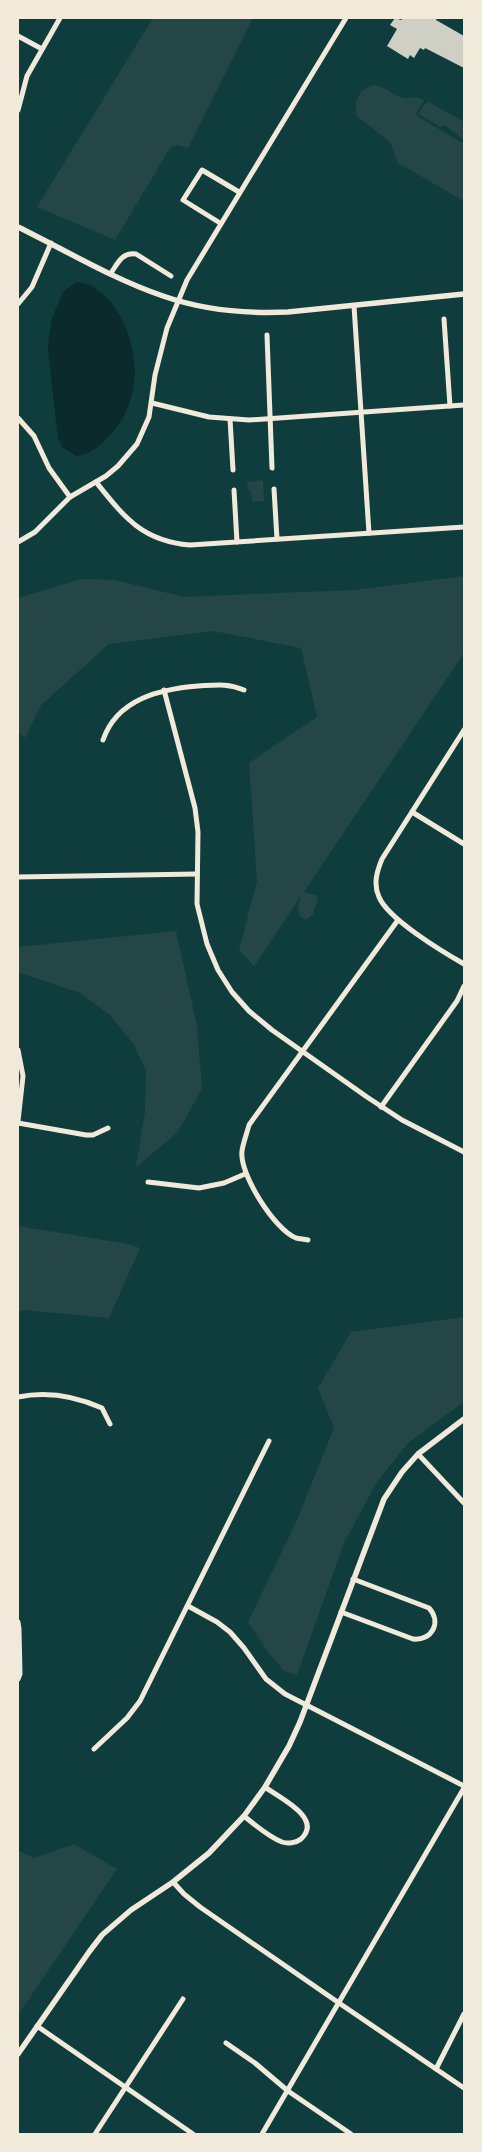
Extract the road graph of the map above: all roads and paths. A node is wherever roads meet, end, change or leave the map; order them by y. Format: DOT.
graph roads {
  1 [pos="60,18"];
  2 [pos="346,18"];
  3 [pos="18,36"];
  4 [pos="42,50"];
  5 [pos="18,110"];
  6 [pos="239,192"];
  7 [pos="220,223"];
  8 [pos="18,227"];
  9 [pos="51,243"];
  10 [pos="111,273"];
  11 [pos="171,276"];
  12 [pos="464,294"];
  13 [pos="177,300"];
  14 [pos="18,304"];
  15 [pos="354,306"];
  16 [pos="444,318"];
  17 [pos="267,335"];
  18 [pos="152,403"];
  19 [pos="450,406"];
  20 [pos="464,406"];
  21 [pos="361,412"];
  22 [pos="18,418"];
  23 [pos="230,419"];
  24 [pos="269,419"];
  25 [pos="272,468"];
  26 [pos="233,470"];
  27 [pos="96,482"];
  28 [pos="274,489"];
  29 [pos="234,490"];
  30 [pos="70,497"];
  31 [pos="464,527"];
  32 [pos="369,533"];
  33 [pos="277,539"];
  34 [pos="18,542"];
  35 [pos="237,542"];
  36 [pos="164,690"];
  37 [pos="244,690"];
  38 [pos="464,730"];
  39 [pos="103,740"];
  40 [pos="412,812"];
  41 [pos="464,844"];
  42 [pos="198,874"];
  43 [pos="18,877"];
  44 [pos="398,920"];
  45 [pos="464,964"];
  46 [pos="464,986"];
  47 [pos="18,1050"];
  48 [pos="303,1051"];
  49 [pos="381,1106"];
  50 [pos="18,1122"];
  51 [pos="108,1128"];
  52 [pos="464,1152"];
  53 [pos="245,1174"];
  54 [pos="148,1182"];
  55 [pos="308,1240"];
  56 [pos="18,1397"];
  57 [pos="464,1419"];
  58 [pos="110,1424"];
  59 [pos="269,1441"];
  60 [pos="418,1454"];
  61 [pos="464,1503"];
  62 [pos="353,1579"];
  63 [pos="188,1606"];
  64 [pos="340,1612"];
  65 [pos="18,1622"];
  66 [pos="18,1678"];
  67 [pos="306,1705"];
  68 [pos="94,1749"];
  69 [pos="265,1787"];
  70 [pos="464,1787"];
  71 [pos="244,1816"];
  72 [pos="173,1882"];
  73 [pos="183,1999"];
  74 [pos="339,2003"];
  75 [pos="464,2014"];
  76 [pos="37,2026"];
  77 [pos="226,2043"];
  78 [pos="18,2054"];
  79 [pos="436,2069"];
  80 [pos="126,2086"];
  81 [pos="464,2088"];
  82 [pos="288,2091"];
  83 [pos="94,2134"];
  84 [pos="193,2134"];
  85 [pos="262,2134"];
  86 [pos="351,2134"];
  1 -- 4 [label="street"];
  2 -- 6 [label="street"];
  3 -- 4 [label="street"];
  4 -- 5 [label="street"];
  6 -- 7 [label="street"];
  6 -- 7 [label="street"];
  7 -- 13 [label="street"];
  8 -- 9 [label="street"];
  9 -- 10 [label="street"];
  9 -- 14 [label="street"];
  10 -- 11 [label="street"];
  10 -- 13 [label="street"];
  12 -- 15 [label="street"];
  13 -- 15 [label="street"];
  13 -- 18 [label="street"];
  15 -- 21 [label="street"];
  16 -- 19 [label="street"];
  17 -- 24 [label="street"];
  18 -- 23 [label="street"];
  18 -- 27 [label="street"];
  19 -- 20 [label="street"];
  19 -- 21 [label="street"];
  21 -- 24 [label="street"];
  21 -- 32 [label="street"];
  22 -- 30 [label="street"];
  23 -- 24 [label="street"];
  23 -- 26 [label="street"];
  24 -- 25 [label="street"];
  27 -- 30 [label="street"];
  27 -- 35 [label="street"];
  28 -- 33 [label="street"];
  29 -- 35 [label="street"];
  30 -- 34 [label="street"];
  31 -- 32 [label="street"];
  32 -- 33 [label="street"];
  33 -- 35 [label="street"];
  36 -- 37 [label="street"];
  36 -- 39 [label="street"];
  36 -- 42 [label="street"];
  38 -- 40 [label="street"];
  40 -- 41 [label="street"];
  40 -- 44 [label="street"];
  42 -- 43 [label="street"];
  42 -- 48 [label="street"];
  44 -- 45 [label="street"];
  44 -- 48 [label="street"];
  46 -- 49 [label="street"];
  47 -- 50 [label="street"];
  48 -- 49 [label="street"];
  48 -- 53 [label="street"];
  49 -- 52 [label="street"];
  50 -- 51 [label="street"];
  53 -- 54 [label="street"];
  53 -- 55 [label="street"];
  56 -- 58 [label="street"];
  57 -- 60 [label="street"];
  59 -- 63 [label="street"];
  60 -- 61 [label="street"];
  60 -- 62 [label="street"];
  62 -- 64 [label="street"];
  62 -- 64 [label="street"];
  63 -- 67 [label="street"];
  63 -- 68 [label="street"];
  64 -- 67 [label="street"];
  65 -- 66 [label="street"];
  67 -- 69 [label="street"];
  67 -- 70 [label="street"];
  69 -- 71 [label="street"];
  69 -- 71 [label="street"];
  70 -- 74 [label="street"];
  71 -- 72 [label="street"];
  72 -- 74 [label="street"];
  72 -- 76 [label="street"];
  73 -- 80 [label="street"];
  74 -- 79 [label="street"];
  74 -- 82 [label="street"];
  75 -- 79 [label="street"];
  76 -- 78 [label="street"];
  76 -- 80 [label="street"];
  77 -- 82 [label="street"];
  79 -- 81 [label="street"];
  80 -- 83 [label="street"];
  80 -- 84 [label="street"];
  82 -- 85 [label="street"];
  82 -- 86 [label="street"];
}
